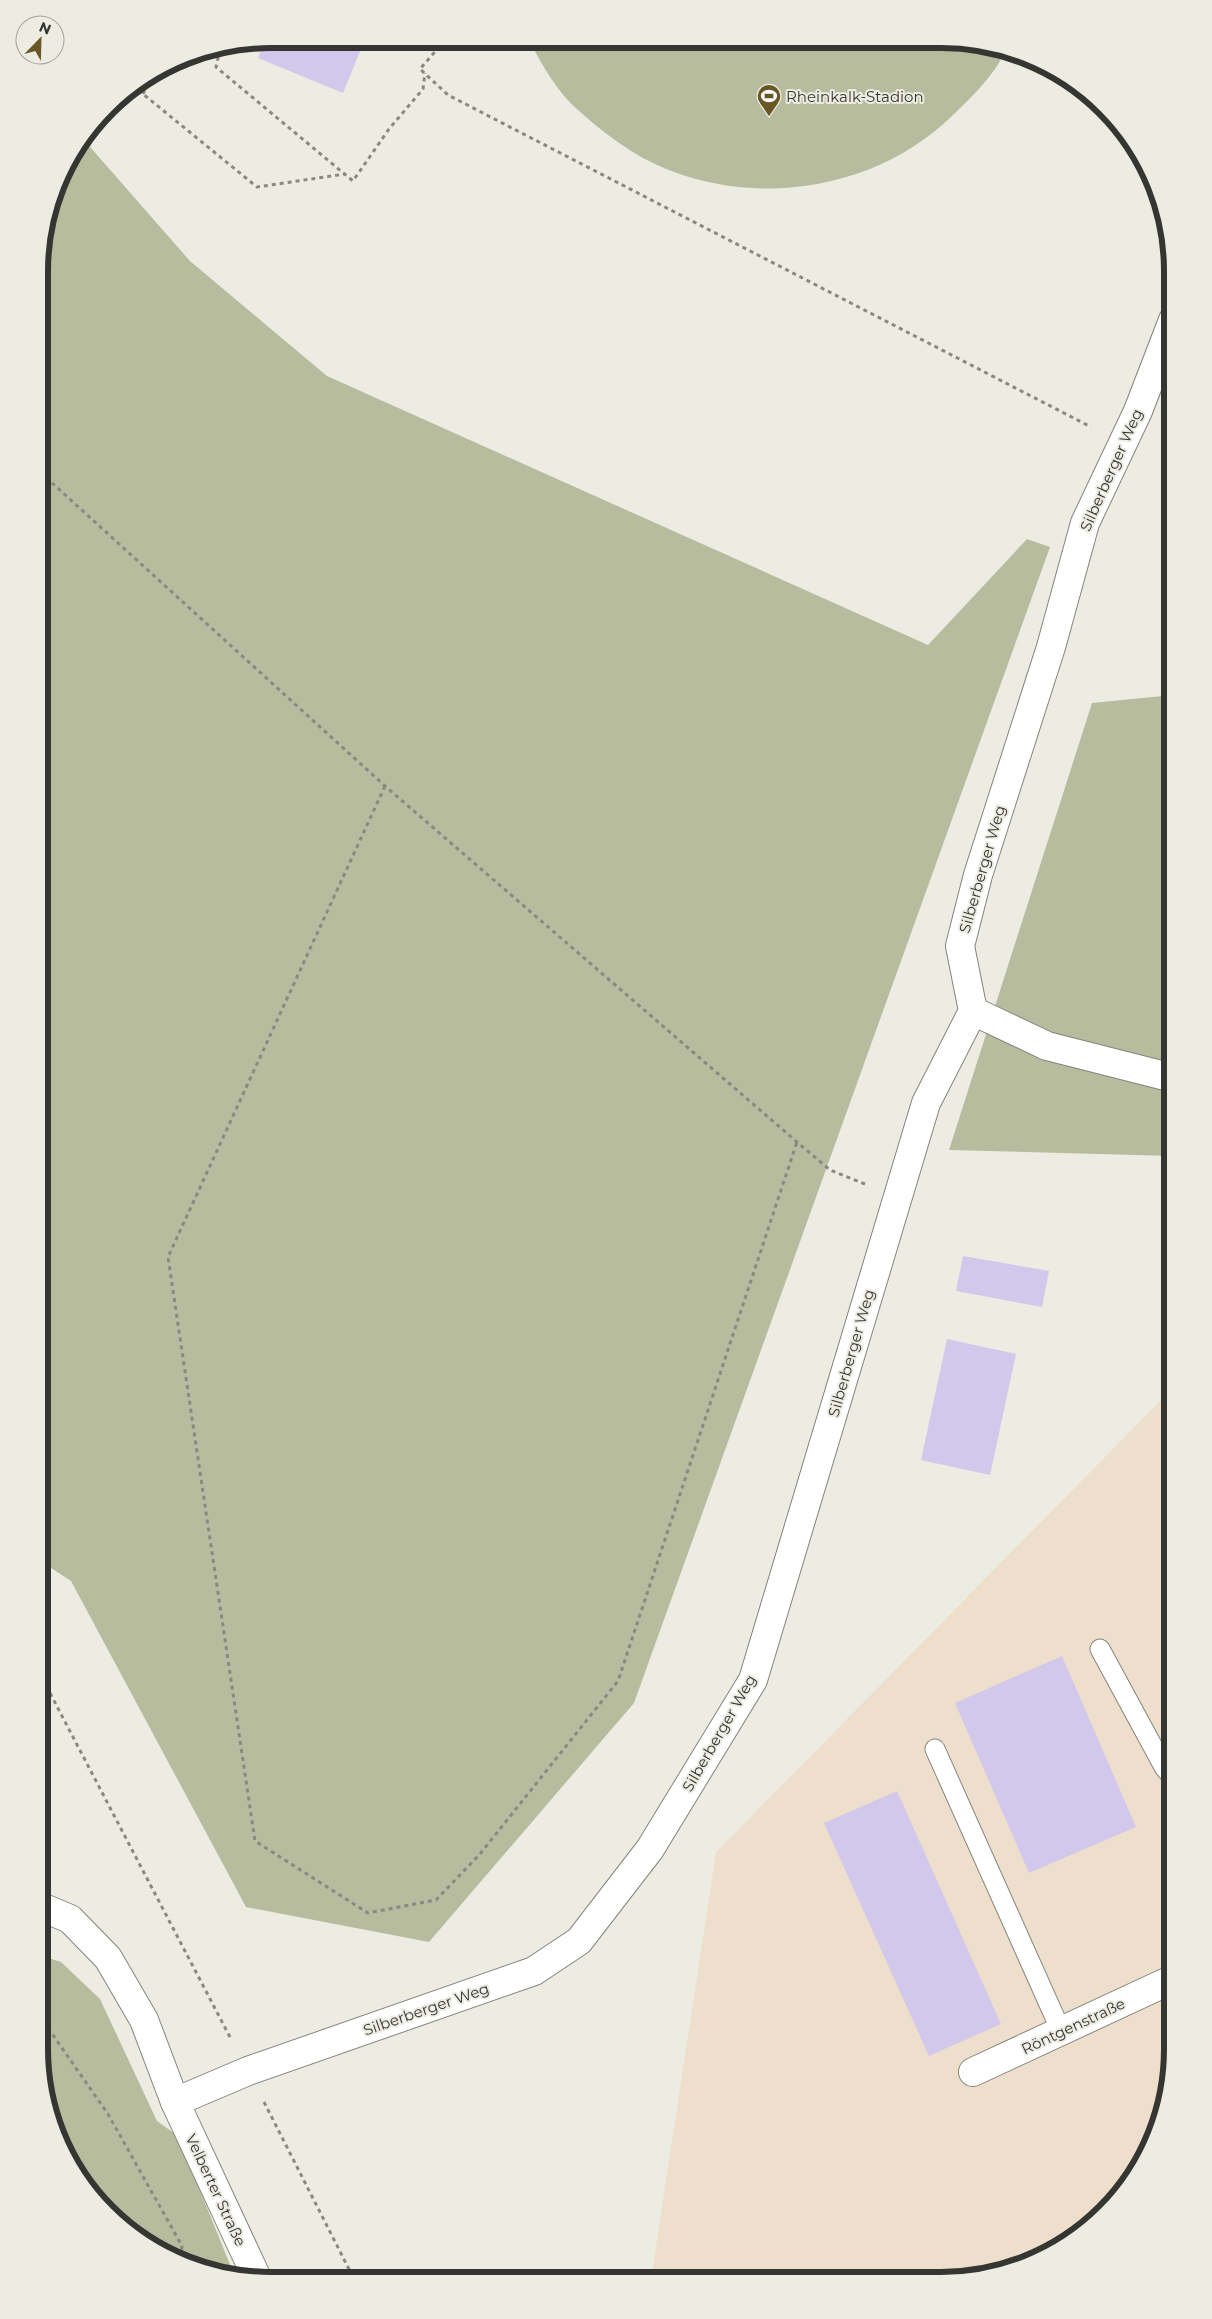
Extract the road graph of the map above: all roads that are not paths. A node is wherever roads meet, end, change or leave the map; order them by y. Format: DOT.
graph roads {
  1 [pos="1164,343"];
  2 [pos="973,1011"];
  3 [pos="1164,1076"];
  4 [pos="1100,1648"];
  5 [pos="935,1749"];
  6 [pos="1164,1767"];
  7 [pos="48,1910"];
  8 [pos="1164,1983"];
  9 [pos="1061,2031"];
  10 [pos="973,2072"];
  11 [pos="175,2102"];
  12 [pos="253,2271"];
  1 -- 2 [label="street, Silberberger Weg"];
  2 -- 3 [label="street"];
  2 -- 11 [label="street, Silberberger Weg"];
  4 -- 6 [label="lane"];
  5 -- 9 [label="lane"];
  7 -- 11 [label="street, Velberter Straße"];
  8 -- 9 [label="street, Röntgenstraße"];
  9 -- 10 [label="street, Röntgenstraße"];
  11 -- 12 [label="street, Velberter Straße"];
}
